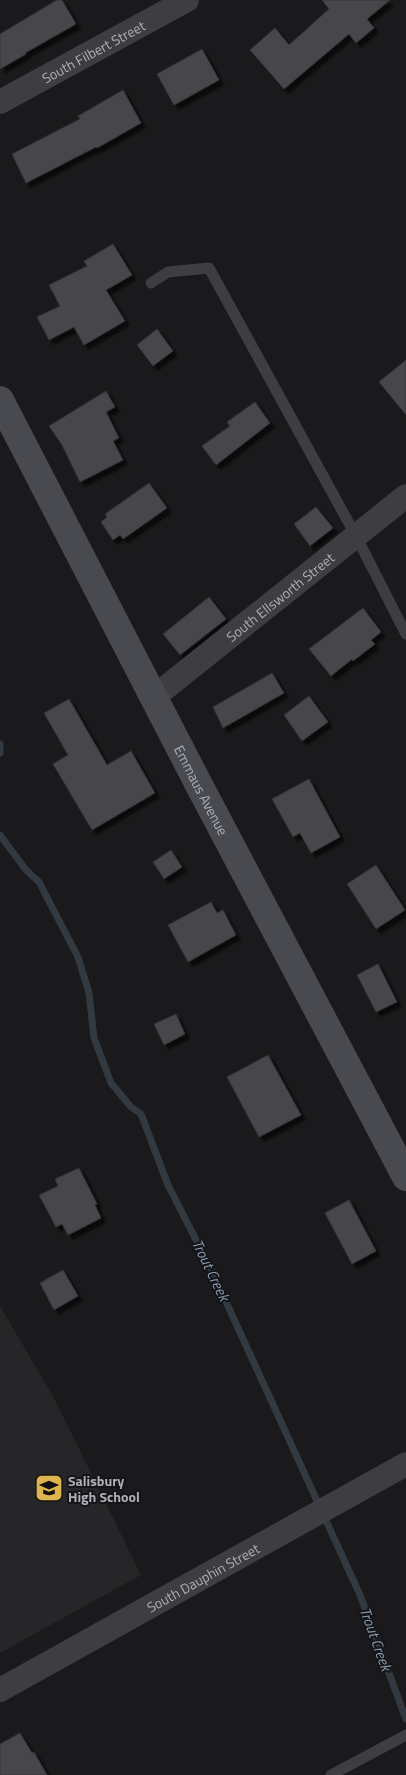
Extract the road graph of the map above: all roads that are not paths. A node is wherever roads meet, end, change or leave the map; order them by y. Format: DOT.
graph roads {
  1 [pos="187,0"];
  2 [pos="0,102"];
  3 [pos="151,282"];
  4 [pos="0,400"];
  5 [pos="406,496"];
  6 [pos="356,536"];
  7 [pos="406,634"];
  8 [pos="154,697"];
  9 [pos="406,1177"];
  10 [pos="406,1464"];
  11 [pos="0,1690"];
  12 [pos="402,1737"];
  13 [pos="331,1775"];
  1 -- 2 [label="street, South Filbert Street"];
  3 -- 6 [label="lane"];
  4 -- 8 [label="main road, Emmaus Avenue"];
  5 -- 6 [label="street, South Ellsworth Street"];
  6 -- 7 [label="lane"];
  6 -- 8 [label="street, South Ellsworth Street"];
  8 -- 9 [label="main road, Emmaus Avenue"];
  10 -- 11 [label="street, South Dauphin Street"];
  12 -- 13 [label="lane"];
}
